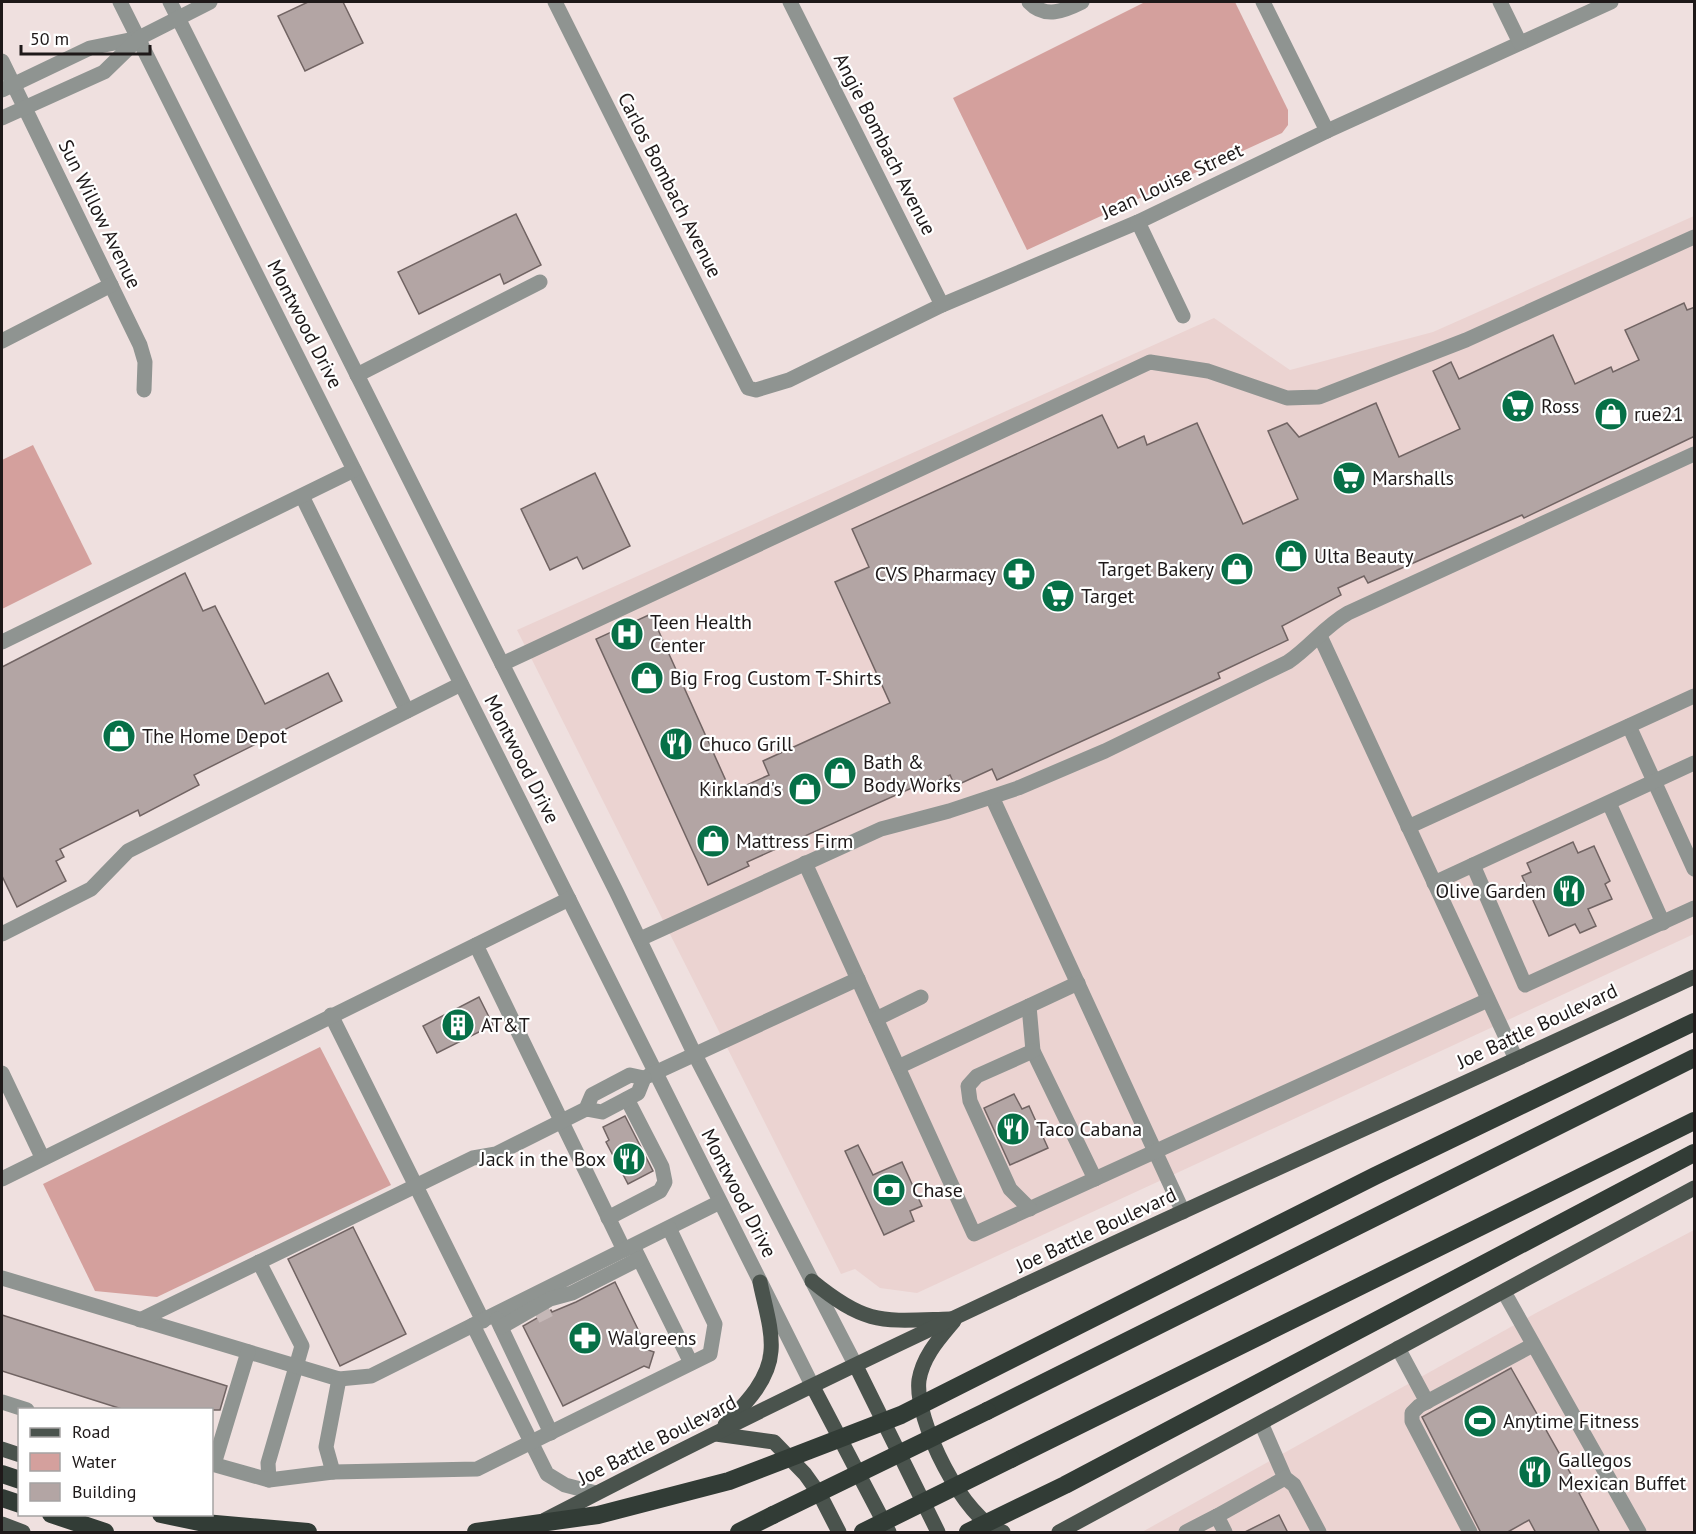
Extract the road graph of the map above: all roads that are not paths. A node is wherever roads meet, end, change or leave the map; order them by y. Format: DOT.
graph roads {
  1 [pos="120,2"];
  2 [pos="170,2"];
  3 [pos="210,2"];
  4 [pos="555,2"];
  5 [pos="790,2"];
  6 [pos="1029,2"];
  7 [pos="1082,2"];
  8 [pos="1263,2"];
  9 [pos="1500,2"];
  10 [pos="1611,2"];
  11 [pos="178,17"];
  12 [pos="139,38"];
  13 [pos="1521,43"];
  14 [pos="2,61"];
  15 [pos="7,87"];
  16 [pos="24,107"];
  17 [pos="2,118"];
  18 [pos="1328,131"];
  19 [pos="1138,222"];
  20 [pos="1695,237"];
  21 [pos="540,282"];
  22 [pos="111,285"];
  23 [pos="942,305"];
  24 [pos="1183,316"];
  25 [pos="2,341"];
  26 [pos="357,375"];
  27 [pos="748,388"];
  28 [pos="144,390"];
  29 [pos="1695,454"];
  30 [pos="354,470"];
  31 [pos="302,496"];
  32 [pos="1320,636"];
  33 [pos="2,642"];
  34 [pos="502,664"];
  35 [pos="461,684"];
  36 [pos="1695,696"];
  37 [pos="407,711"];
  38 [pos="1629,726"];
  39 [pos="1695,764"];
  40 [pos="1654,782"];
  41 [pos="992,797"];
  42 [pos="1609,803"];
  43 [pos="1408,827"];
  44 [pos="805,863"];
  45 [pos="1473,865"];
  46 [pos="1695,869"];
  47 [pos="1434,883"];
  48 [pos="569,899"];
  49 [pos="1695,908"];
  50 [pos="1663,922"];
  51 [pos="2,934"];
  52 [pos="640,939"];
  53 [pos="476,945"];
  54 [pos="1695,976"];
  55 [pos="858,979"];
  56 [pos="1078,983"];
  57 [pos="921,997"];
  58 [pos="1488,1000"];
  59 [pos="1029,1006"];
  60 [pos="331,1015"];
  61 [pos="876,1019"];
  62 [pos="1695,1022"];
  63 [pos="1033,1052"];
  64 [pos="694,1053"];
  65 [pos="1695,1058"];
  66 [pos="1516,1059"];
  67 [pos="898,1067"];
  68 [pos="2,1073"];
  69 [pos="650,1075"];
  70 [pos="627,1099"];
  71 [pos="586,1109"];
  72 [pos="561,1121"];
  73 [pos="1695,1121"];
  74 [pos="1156,1152"];
  75 [pos="1695,1153"];
  76 [pos="42,1157"];
  77 [pos="2,1179"];
  78 [pos="1095,1179"];
  79 [pos="416,1186"];
  80 [pos="1695,1188"];
  81 [pos="720,1202"];
  82 [pos="1030,1209"];
  83 [pos="1183,1212"];
  84 [pos="608,1218"];
  85 [pos="669,1227"];
  86 [pos="632,1252"];
  87 [pos="259,1262"];
  88 [pos="2,1278"];
  89 [pos="812,1281"];
  90 [pos="760,1282"];
  91 [pos="1504,1292"];
  92 [pos="572,1293"];
  93 [pos="550,1309"];
  94 [pos="956,1319"];
  95 [pos="140,1320"];
  96 [pos="488,1322"];
  97 [pos="1533,1345"];
  98 [pos="1398,1348"];
  99 [pos="248,1352"];
  100 [pos="691,1363"];
  101 [pos="297,1366"];
  102 [pos="856,1366"];
  103 [pos="339,1379"];
  104 [pos="813,1387"];
  105 [pos="2,1402"];
  106 [pos="1427,1402"];
  107 [pos="21,1408"];
  108 [pos="1261,1423"];
  109 [pos="552,1433"];
  110 [pos="716,1434"];
  111 [pos="530,1443"];
  112 [pos="2,1449"];
  113 [pos="18,1454"];
  114 [pos="213,1464"];
  115 [pos="333,1472"];
  116 [pos="2,1474"];
  117 [pos="1285,1478"];
  118 [pos="18,1479"];
  119 [pos="269,1480"];
  120 [pos="596,1493"];
  121 [pos="2,1498"];
  122 [pos="18,1503"];
  123 [pos="54,1516"];
  124 [pos="166,1516"];
  125 [pos="186,1516"];
  126 [pos="203,1516"];
  127 [pos="1216,1516"];
  128 [pos="2,1524"];
  129 [pos="1081,1527"];
  130 [pos="1057,1532"];
  131 [pos="23,1533"];
  132 [pos="105,1533"];
  133 [pos="219,1533"];
  134 [pos="249,1533"];
  135 [pos="308,1533"];
  136 [pos="476,1533"];
  137 [pos="521,1533"];
  138 [pos="739,1533"];
  139 [pos="839,1533"];
  140 [pos="863,1533"];
  141 [pos="889,1533"];
  142 [pos="938,1533"];
  143 [pos="969,1533"];
  144 [pos="1003,1533"];
  145 [pos="1186,1533"];
  146 [pos="1225,1533"];
  147 [pos="1319,1533"];
  148 [pos="1470,1533"];
  149 [pos="1639,1533"];
  1 -- 12 [label="street, Montwood Drive"];
  2 -- 11 [label="street, Montwood Drive"];
  3 -- 11 [label="street"];
  4 -- 27 [label="street, Carlos Bombach Avenue"];
  5 -- 23 [label="street, Angie Bombach Avenue"];
  6 -- 7 [label="street"];
  8 -- 18 [label="street"];
  9 -- 13 [label="street"];
  10 -- 13 [label="street, Jean Louise Street"];
  11 -- 12 [label="street"];
  11 -- 26 [label="street, Montwood Drive"];
  12 -- 15 [label="street"];
  12 -- 16 [label="street"];
  12 -- 30 [label="street, Montwood Drive"];
  13 -- 18 [label="street, Jean Louise Street"];
  14 -- 15 [label="street, Sun Willow Avenue"];
  15 -- 16 [label="street, Sun Willow Avenue"];
  16 -- 17 [label="street"];
  16 -- 22 [label="street, Sun Willow Avenue"];
  18 -- 19 [label="street, Jean Louise Street"];
  19 -- 23 [label="street, Jean Louise Street"];
  19 -- 24 [label="street"];
  20 -- 34 [label="street"];
  21 -- 26 [label="street"];
  22 -- 25 [label="street"];
  22 -- 28 [label="street, Sun Willow Avenue"];
  23 -- 27 [label="street, Jean Louise Street"];
  26 -- 34 [label="street, Montwood Drive"];
  29 -- 32 [label="street"];
  30 -- 31 [label="street"];
  30 -- 35 [label="street, Montwood Drive"];
  31 -- 33 [label="street"];
  31 -- 37 [label="street"];
  32 -- 41 [label="street"];
  32 -- 43 [label="street"];
  34 -- 52 [label="street, Montwood Drive"];
  35 -- 37 [label="street"];
  35 -- 48 [label="street, Montwood Drive"];
  36 -- 38 [label="street"];
  37 -- 51 [label="street"];
  38 -- 40 [label="street"];
  38 -- 43 [label="street"];
  39 -- 40 [label="street"];
  40 -- 42 [label="street"];
  40 -- 46 [label="street"];
  41 -- 44 [label="street"];
  41 -- 56 [label="street"];
  42 -- 45 [label="street"];
  42 -- 50 [label="street"];
  43 -- 47 [label="street"];
  44 -- 52 [label="street"];
  44 -- 55 [label="street"];
  45 -- 47 [label="street"];
  45 -- 50 [label="street"];
  47 -- 58 [label="street"];
  48 -- 53 [label="street"];
  48 -- 69 [label="street, Montwood Drive"];
  49 -- 50 [label="street"];
  52 -- 64 [label="street, Montwood Drive"];
  53 -- 60 [label="street"];
  53 -- 72 [label="street"];
  54 -- 66 [label="main road, Joe Battle Boulevard"];
  55 -- 61 [label="street"];
  55 -- 64 [label="street"];
  56 -- 59 [label="street"];
  56 -- 74 [label="street"];
  57 -- 61 [label="street"];
  58 -- 66 [label="street"];
  58 -- 74 [label="street"];
  59 -- 63 [label="street"];
  59 -- 67 [label="street"];
  60 -- 76 [label="street"];
  60 -- 79 [label="street"];
  61 -- 67 [label="street"];
  62 -- 136 [label="highway, bridge"];
  63 -- 78 [label="street"];
  63 -- 82 [label="street"];
  64 -- 69 [label="street"];
  64 -- 89 [label="street, Montwood Drive"];
  65 -- 138 [label="highway, bridge"];
  66 -- 83 [label="main road, Joe Battle Boulevard"];
  67 -- 82 [label="street"];
  68 -- 76 [label="street"];
  69 -- 70 [label="street"];
  69 -- 71 [label="street"];
  69 -- 81 [label="street, Montwood Drive"];
  70 -- 71 [label="street"];
  70 -- 84 [label="street"];
  71 -- 72 [label="street"];
  72 -- 79 [label="street"];
  72 -- 84 [label="street"];
  73 -- 140 [label="highway, bridge"];
  74 -- 78 [label="street"];
  74 -- 83 [label="street"];
  75 -- 143 [label="highway, bridge"];
  76 -- 77 [label="street"];
  78 -- 82 [label="street"];
  79 -- 87 [label="street"];
  79 -- 96 [label="street"];
  80 -- 91 [label="main road"];
  81 -- 85 [label="street"];
  81 -- 90 [label="street, Montwood Drive"];
  83 -- 94 [label="main road, Joe Battle Boulevard"];
  84 -- 86 [label="street"];
  85 -- 86 [label="street"];
  85 -- 100 [label="street"];
  86 -- 92 [label="street"];
  86 -- 96 [label="street"];
  86 -- 100 [label="street"];
  87 -- 95 [label="street"];
  87 -- 101 [label="street"];
  88 -- 95 [label="street"];
  89 -- 94 [label="main road"];
  89 -- 102 [label="street, Montwood Drive"];
  90 -- 104 [label="street, Montwood Drive"];
  90 -- 110 [label="main road"];
  91 -- 97 [label="street"];
  91 -- 98 [label="main road"];
  92 -- 93 [label="street"];
  92 -- 96 [label="street"];
  94 -- 102 [label="main road, Joe Battle Boulevard"];
  94 -- 144 [label="main road"];
  95 -- 99 [label="street"];
  96 -- 103 [label="street"];
  96 -- 109 [label="street"];
  96 -- 111 [label="street"];
  97 -- 106 [label="street"];
  97 -- 149 [label="street"];
  98 -- 106 [label="street"];
  98 -- 108 [label="main road"];
  99 -- 101 [label="street"];
  99 -- 114 [label="street"];
  100 -- 109 [label="street"];
  101 -- 103 [label="street"];
  101 -- 119 [label="street"];
  102 -- 104 [label="main road, Joe Battle Boulevard"];
  102 -- 142 [label="main road, Montwood Drive"];
  103 -- 115 [label="street"];
  104 -- 110 [label="main road, Joe Battle Boulevard"];
  104 -- 141 [label="main road, Montwood Drive"];
  105 -- 107 [label="street"];
  106 -- 148 [label="street"];
  108 -- 117 [label="street"];
  108 -- 129 [label="main road"];
  109 -- 111 [label="street"];
  110 -- 120 [label="main road, Joe Battle Boulevard"];
  110 -- 139 [label="main road"];
  111 -- 115 [label="street"];
  111 -- 120 [label="street"];
  112 -- 113 [label="main road"];
  114 -- 119 [label="street"];
  115 -- 119 [label="street"];
  116 -- 118 [label="highway"];
  117 -- 127 [label="street"];
  117 -- 147 [label="street"];
  120 -- 137 [label="main road, Joe Battle Boulevard"];
  121 -- 122 [label="highway"];
  123 -- 132 [label="highway"];
  124 -- 135 [label="highway, bridge"];
  125 -- 133 [label="main road"];
  126 -- 134 [label="main road"];
  127 -- 145 [label="street"];
  127 -- 146 [label="street"];
  128 -- 131 [label="main road"];
  129 -- 130 [label="main road"];
}
